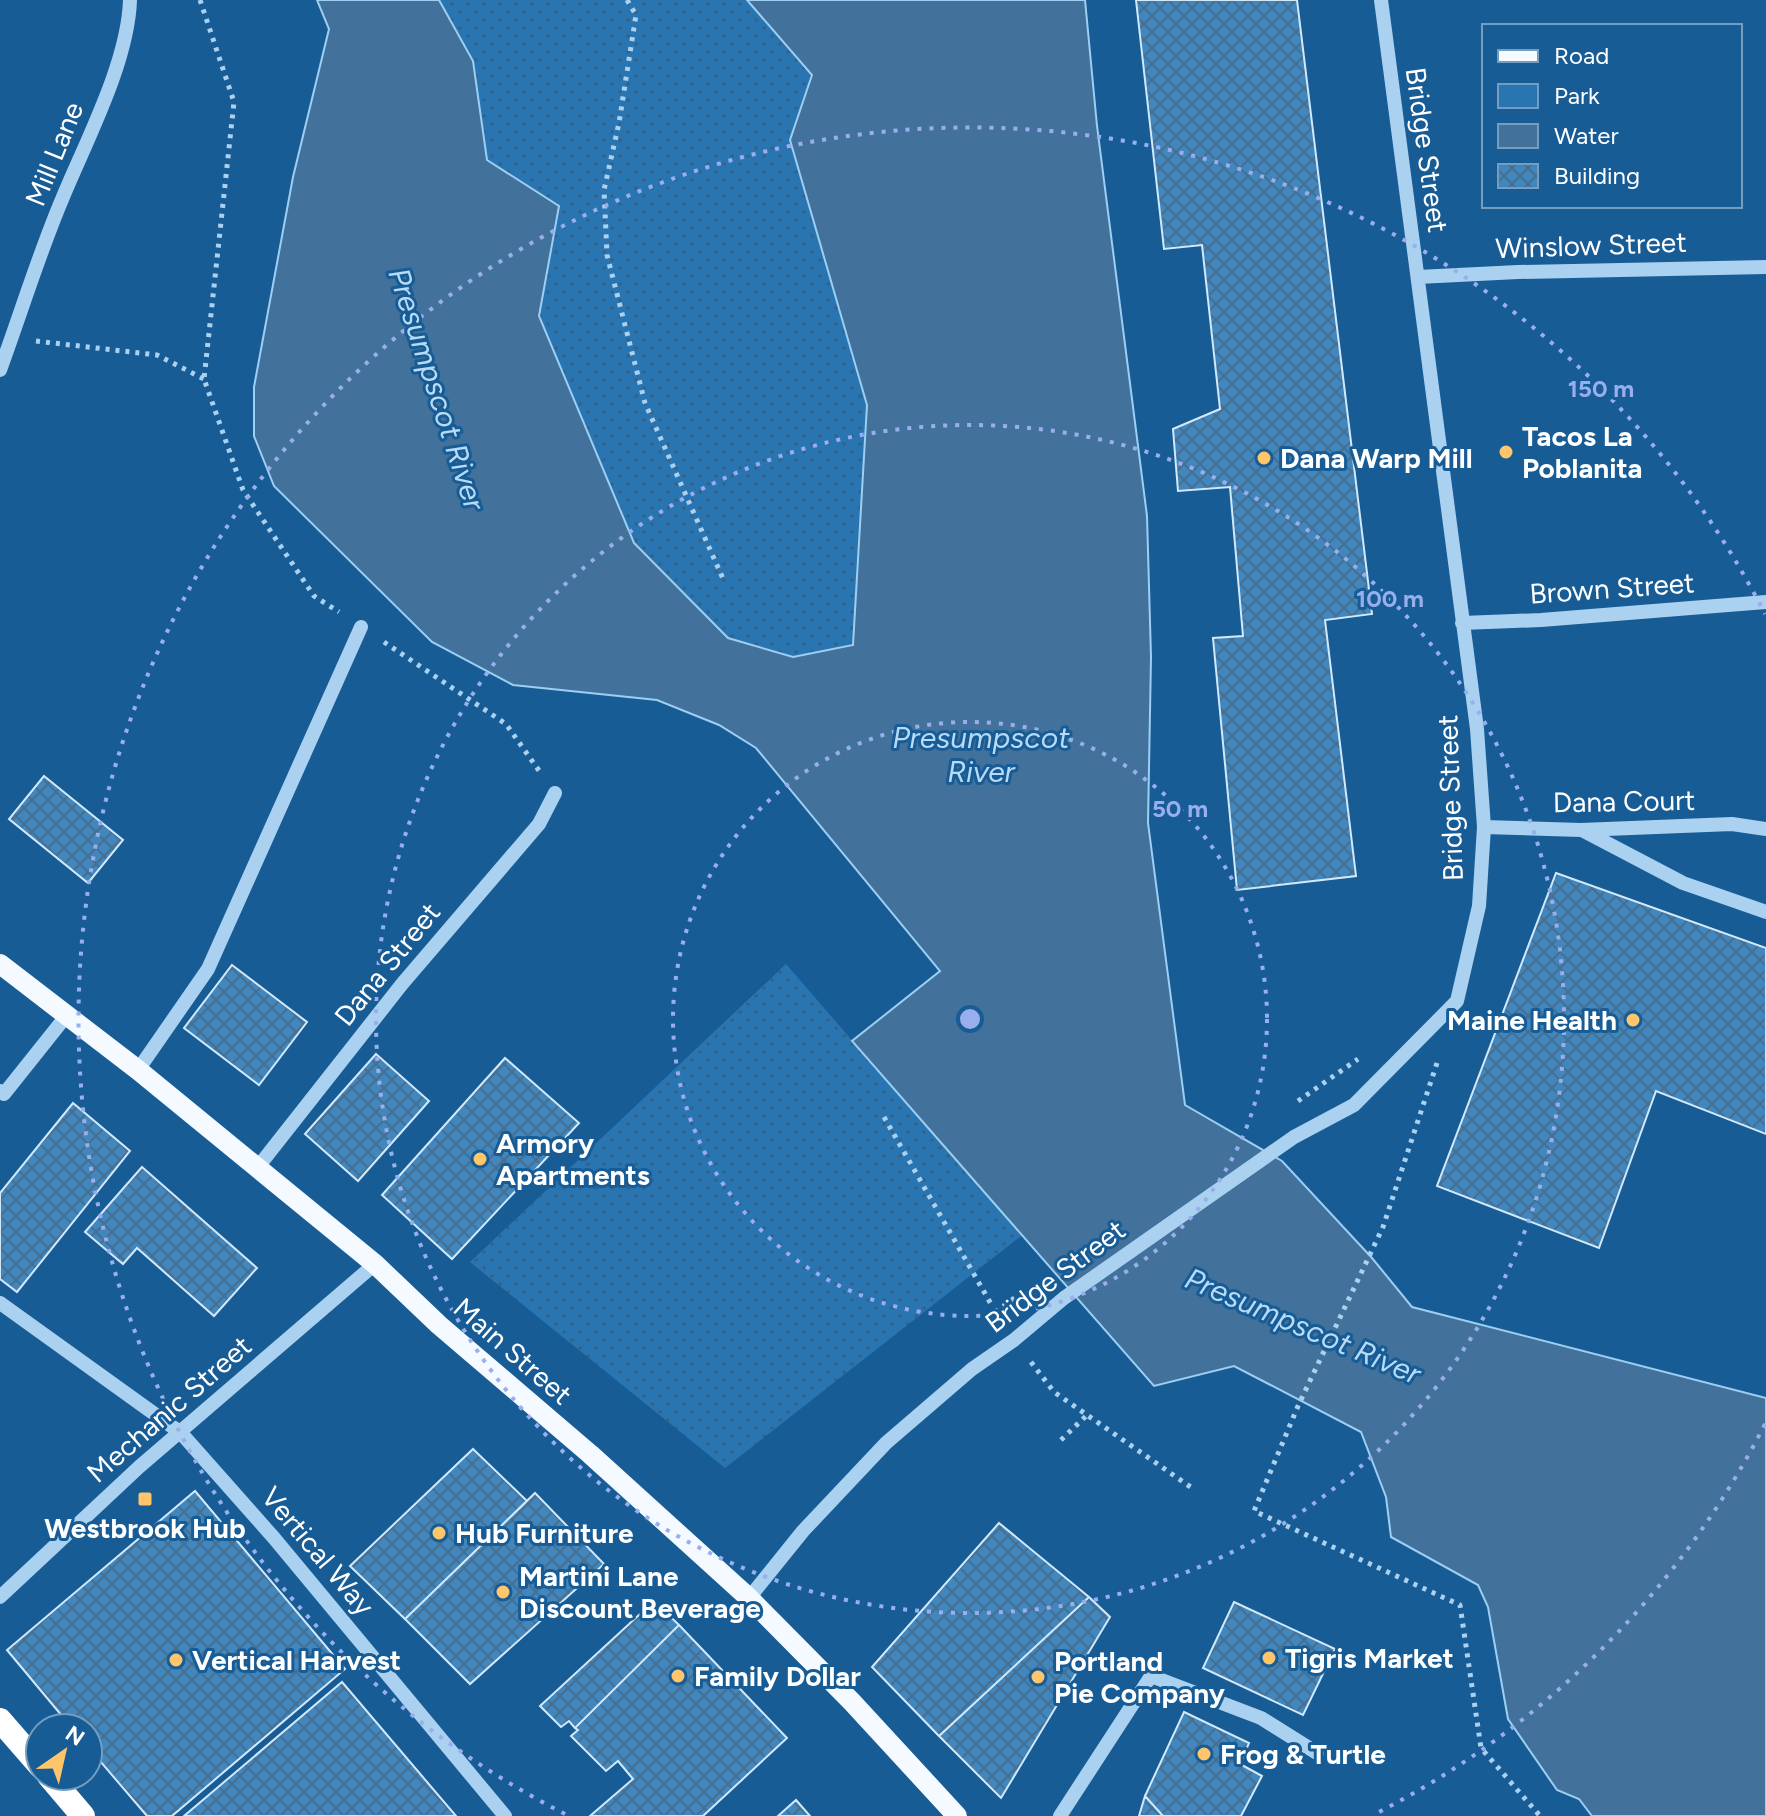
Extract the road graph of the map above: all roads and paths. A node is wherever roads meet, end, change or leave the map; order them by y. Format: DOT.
graph roads {
  1 [pos="130,0"];
  2 [pos="200,0"];
  3 [pos="627,0"];
  4 [pos="1381,0"];
  5 [pos="1766,267"];
  6 [pos="1418,277"];
  7 [pos="12,338"];
  8 [pos="0,370"];
  9 [pos="204,379"];
  10 [pos="724,581"];
  11 [pos="1766,602"];
  12 [pos="1462,623"];
  13 [pos="361,627"];
  14 [pos="555,793"];
  15 [pos="1484,827"];
  16 [pos="1766,829"];
  17 [pos="1581,830"];
  18 [pos="1766,912"];
  19 [pos="0,964"];
  20 [pos="67,1015"];
  21 [pos="1438,1060"];
  22 [pos="138,1070"];
  23 [pos="0,1091"];
  24 [pos="884,1117"];
  25 [pos="258,1167"];
  26 [pos="375,1264"];
  27 [pos="0,1303"];
  28 [pos="991,1304"];
  29 [pos="1031,1362"];
  30 [pos="1087,1415"];
  31 [pos="181,1433"];
  32 [pos="1061,1440"];
  33 [pos="1192,1488"];
  34 [pos="0,1597"];
  35 [pos="749,1598"];
  36 [pos="0,1720"];
  37 [pos="24,1748"];
  38 [pos="1317,1753"];
  39 [pos="63,1792"];
  40 [pos="83,1816"];
  41 [pos="505,1816"];
  42 [pos="957,1816"];
  43 [pos="1060,1816"];
  44 [pos="1540,1816"];
  1 -- 7 [label="street, Mill Lane"];
  2 -- 9 [label="path"];
  3 -- 10 [label="path"];
  4 -- 6 [label="street, Bridge Street"];
  5 -- 6 [label="street, Winslow Street"];
  6 -- 12 [label="street, Bridge Street"];
  7 -- 8 [label="street, Mill Lane"];
  7 -- 9 [label="path"];
  9 -- 13 [label="path"];
  11 -- 12 [label="street, Brown Street"];
  12 -- 15 [label="street, Bridge Street"];
  13 -- 14 [label="path"];
  13 -- 22 [label="street"];
  14 -- 25 [label="street, Dana Street"];
  15 -- 17 [label="street, Dana Court"];
  15 -- 35 [label="street, Bridge Street"];
  16 -- 17 [label="street, Dana Court"];
  17 -- 18 [label="street"];
  19 -- 20 [label="main road, Main Street"];
  20 -- 22 [label="main road, Main Street"];
  20 -- 23 [label="street"];
  21 -- 44 [label="path"];
  22 -- 25 [label="main road, Main Street"];
  24 -- 28 [label="path"];
  25 -- 26 [label="main road, Main Street"];
  26 -- 31 [label="street, Mechanic Street"];
  26 -- 35 [label="main road, Main Street"];
  27 -- 31 [label="street, Vertical Way"];
  29 -- 30 [label="path"];
  30 -- 32 [label="path"];
  30 -- 33 [label="path"];
  31 -- 34 [label="street, Mechanic Street"];
  31 -- 41 [label="street, Vertical Way"];
  35 -- 42 [label="main road, Main Street"];
  36 -- 37 [label="highway"];
  38 -- 43 [label="street"];
  39 -- 40 [label="highway"];
}
